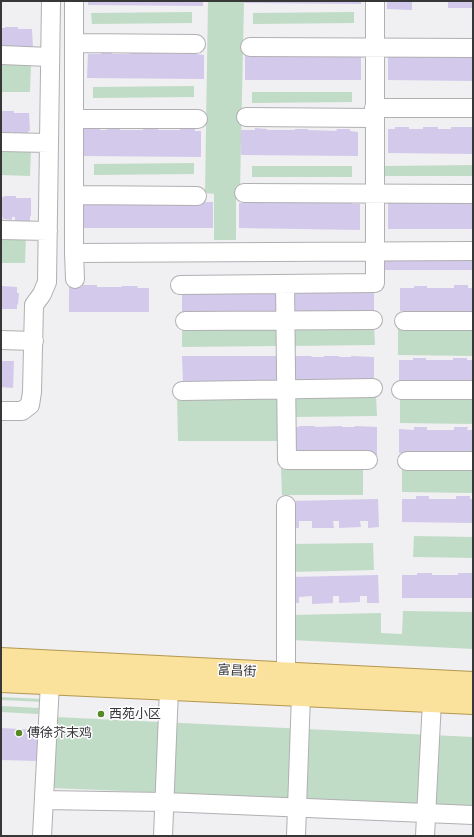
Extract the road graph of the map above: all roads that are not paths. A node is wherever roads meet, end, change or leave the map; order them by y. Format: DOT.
graph roads {
  1 [pos="51,1"];
  2 [pos="74,1"];
  3 [pos="375,1"];
  4 [pos="74,43"];
  5 [pos="196,44"];
  6 [pos="250,47"];
  7 [pos="374,47"];
  8 [pos="473,48"];
  9 [pos="1,55"];
  10 [pos="50,56"];
  11 [pos="473,108"];
  12 [pos="374,113"];
  13 [pos="246,117"];
  14 [pos="74,119"];
  15 [pos="198,119"];
  16 [pos="1,142"];
  17 [pos="49,143"];
  18 [pos="244,193"];
  19 [pos="374,193"];
  20 [pos="473,194"];
  21 [pos="74,195"];
  22 [pos="197,196"];
  23 [pos="1,230"];
  24 [pos="48,231"];
  25 [pos="473,251"];
  26 [pos="375,252"];
  27 [pos="74,253"];
  28 [pos="75,279"];
  29 [pos="180,284"];
  30 [pos="285,284"];
  31 [pos="285,320"];
  32 [pos="374,320"];
  33 [pos="185,321"];
  34 [pos="404,321"];
  35 [pos="473,321"];
  36 [pos="1,340"];
  37 [pos="34,341"];
  38 [pos="372,388"];
  39 [pos="286,390"];
  40 [pos="401,390"];
  41 [pos="473,390"];
  42 [pos="182,391"];
  43 [pos="1,411"];
  44 [pos="368,460"];
  45 [pos="407,460"];
  46 [pos="473,461"];
  47 [pos="286,505"];
  48 [pos="1,660"];
  49 [pos="286,674"];
  50 [pos="1,681"];
  51 [pos="50,683"];
  52 [pos="473,683"];
  53 [pos="168,689"];
  54 [pos="301,695"];
  55 [pos="432,701"];
  56 [pos="473,703"];
  57 [pos="44,800"];
  58 [pos="164,802"];
  59 [pos="297,808"];
  60 [pos="426,813"];
  61 [pos="473,815"];
  62 [pos="42,836"];
  63 [pos="164,836"];
  64 [pos="296,836"];
  65 [pos="425,836"];
  1 -- 10 [label="street"];
  2 -- 4 [label="street"];
  3 -- 7 [label="street"];
  4 -- 5 [label="street"];
  4 -- 14 [label="street"];
  6 -- 7 [label="street"];
  7 -- 8 [label="street"];
  7 -- 12 [label="street"];
  9 -- 10 [label="street"];
  10 -- 17 [label="street"];
  11 -- 12 [label="street"];
  12 -- 13 [label="street"];
  12 -- 19 [label="street"];
  14 -- 15 [label="street"];
  14 -- 21 [label="street"];
  16 -- 17 [label="street"];
  17 -- 24 [label="street"];
  18 -- 19 [label="street"];
  19 -- 20 [label="street"];
  19 -- 26 [label="street"];
  21 -- 22 [label="street"];
  21 -- 27 [label="street"];
  23 -- 24 [label="street"];
  24 -- 37 [label="street"];
  25 -- 26 [label="street"];
  26 -- 27 [label="street"];
  26 -- 30 [label="street"];
  27 -- 28 [label="street"];
  29 -- 30 [label="street"];
  30 -- 31 [label="street"];
  31 -- 32 [label="street"];
  31 -- 33 [label="street"];
  31 -- 39 [label="street"];
  34 -- 35 [label="street"];
  36 -- 37 [label="street"];
  37 -- 43 [label="street"];
  38 -- 39 [label="street"];
  39 -- 42 [label="street"];
  39 -- 44 [label="street"];
  40 -- 41 [label="street"];
  45 -- 46 [label="street"];
  47 -- 49 [label="street"];
  48 -- 49 [label="main road, 富昌街"];
  49 -- 52 [label="main road, 富昌街"];
  50 -- 51 [label="main road, 富昌街"];
  51 -- 53 [label="main road, 富昌街"];
  51 -- 57 [label="street"];
  53 -- 54 [label="main road, 富昌街"];
  53 -- 58 [label="street"];
  54 -- 55 [label="main road, 富昌街"];
  54 -- 59 [label="street"];
  55 -- 56 [label="main road, 富昌街"];
  55 -- 60 [label="street"];
  57 -- 58 [label="street"];
  57 -- 62 [label="street"];
  58 -- 59 [label="street"];
  58 -- 63 [label="street"];
  59 -- 60 [label="street"];
  59 -- 64 [label="street"];
  60 -- 61 [label="street"];
  60 -- 65 [label="street"];
}
